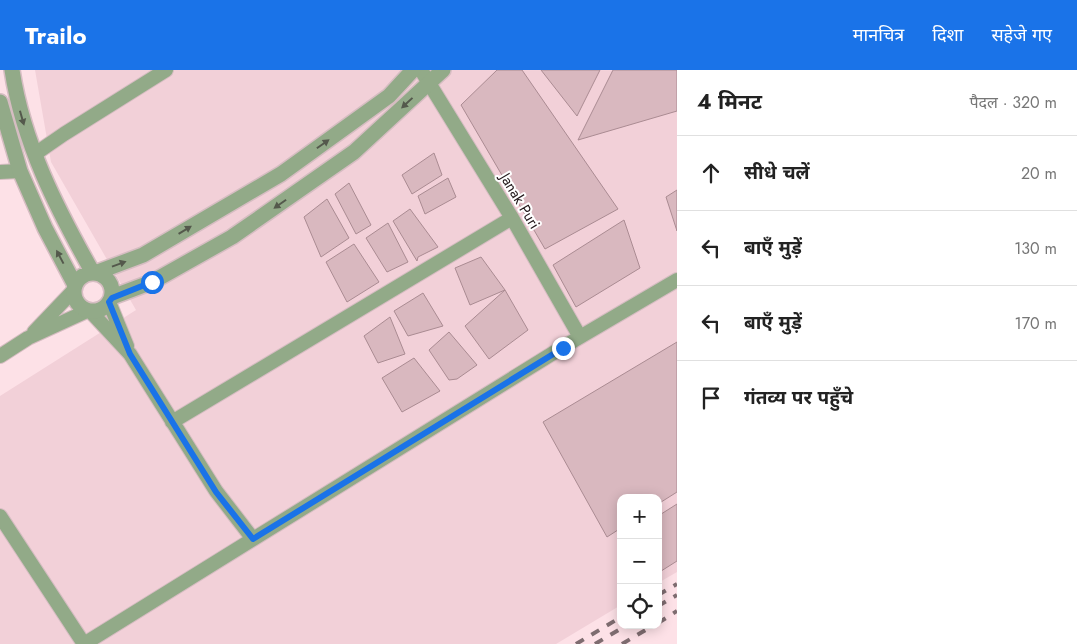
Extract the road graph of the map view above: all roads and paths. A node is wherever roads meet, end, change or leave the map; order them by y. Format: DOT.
graph roads {
  1 [pos="12,70"];
  2 [pos="166,70"];
  3 [pos="413,70"];
  4 [pos="442,70"];
  5 [pos="425,76"];
  6 [pos="0,102"];
  7 [pos="35,154"];
  8 [pos="20,171"];
  9 [pos="0,172"];
  10 [pos="512,218"];
  11 [pos="94,273"];
  12 [pos="677,280"];
  13 [pos="75,288"];
  14 [pos="111,300"];
  15 [pos="89,311"];
  16 [pos="580,337"];
  17 [pos="28,338"];
  18 [pos="130,354"];
  19 [pos="0,356"];
  20 [pos="172,422"];
  21 [pos="0,516"];
  22 [pos="253,539"];
  23 [pos="84,644"];
  1 -- 7 [label="street, one-way"];
  2 -- 7 [label="street"];
  11 -- 3 [label="street, one-way"];
  4 -- 5 [label="street"];
  5 -- 10 [label="street, Janak Puri"];
  5 -- 14 [label="street, one-way"];
  6 -- 8 [label="street"];
  7 -- 11 [label="street"];
  8 -- 9 [label="street"];
  13 -- 8 [label="street, one-way"];
  10 -- 16 [label="street, Janak Puri"];
  10 -- 20 [label="street"];
  11 -- 13 [label="street"];
  11 -- 14 [label="street"];
  12 -- 16 [label="street"];
  13 -- 15 [label="street"];
  13 -- 17 [label="street"];
  14 -- 15 [label="street"];
  14 -- 18 [label="street"];
  15 -- 17 [label="street"];
  15 -- 18 [label="street"];
  16 -- 22 [label="street"];
  17 -- 19 [label="street"];
  18 -- 20 [label="street"];
  20 -- 22 [label="street"];
  21 -- 23 [label="street"];
  22 -- 23 [label="street"];
}
